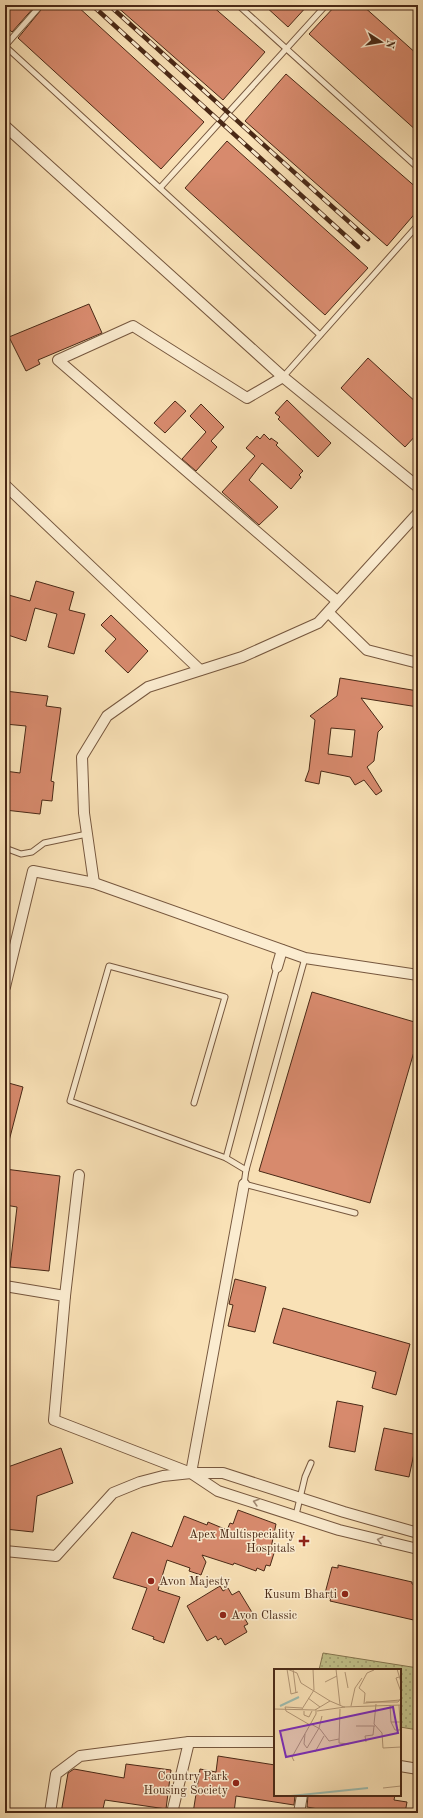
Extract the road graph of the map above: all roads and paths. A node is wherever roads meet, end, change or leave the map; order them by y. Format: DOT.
graph roads {
  1 [pos="41,5"];
  2 [pos="238,5"];
  3 [pos="326,5"];
  4 [pos="5,46"];
  5 [pos="286,49"];
  6 [pos="5,126"];
  7 [pos="418,168"];
  8 [pos="160,188"];
  9 [pos="418,225"];
  10 [pos="320,335"];
  11 [pos="283,377"];
  12 [pos="416,481"];
  13 [pos="5,485"];
  14 [pos="418,513"];
  15 [pos="337,601"];
  16 [pos="329,613"];
  17 [pos="418,663"];
  18 [pos="200,670"];
  19 [pos="87,834"];
  20 [pos="5,848"];
  21 [pos="94,883"];
  22 [pos="282,950"];
  23 [pos="305,958"];
  24 [pos="277,967"];
  25 [pos="418,975"];
  26 [pos="5,987"];
  27 [pos="194,1103"];
  28 [pos="226,1158"];
  29 [pos="246,1170"];
  30 [pos="79,1175"];
  31 [pos="244,1184"];
  32 [pos="355,1213"];
  33 [pos="5,1286"];
  34 [pos="65,1296"];
  35 [pos="311,1464"];
  36 [pos="191,1473"];
  37 [pos="239,1478"];
  38 [pos="234,1496"];
  39 [pos="300,1498"];
  40 [pos="344,1512"];
  41 [pos="296,1515"];
  42 [pos="339,1530"];
  43 [pos="418,1533"];
  44 [pos="418,1550"];
  45 [pos="5,1551"];
  46 [pos="189,1742"];
  47 [pos="274,1742"];
  48 [pos="401,1766"];
  49 [pos="418,1769"];
  50 [pos="302,1796"];
  51 [pos="50,1813"];
  52 [pos="172,1813"];
  53 [pos="299,1813"];
  1 -- 4 [label="lane"];
  2 -- 5 [label="lane"];
  3 -- 5 [label="lane"];
  4 -- 8 [label="lane"];
  5 -- 7 [label="lane"];
  5 -- 8 [label="lane"];
  6 -- 11 [label="street"];
  8 -- 10 [label="lane"];
  9 -- 10 [label="lane"];
  10 -- 11 [label="lane"];
  11 -- 12 [label="street"];
  11 -- 15 [label="street"];
  13 -- 18 [label="street"];
  14 -- 15 [label="street"];
  15 -- 16 [label="street"];
  16 -- 17 [label="street"];
  16 -- 18 [label="street"];
  18 -- 19 [label="street"];
  19 -- 20 [label="lane"];
  19 -- 21 [label="street"];
  21 -- 22 [label="street"];
  21 -- 26 [label="street"];
  22 -- 23 [label="street"];
  22 -- 24 [label="street"];
  23 -- 25 [label="street"];
  23 -- 29 [label="lane"];
  24 -- 28 [label="lane"];
  27 -- 28 [label="lane"];
  28 -- 29 [label="lane"];
  29 -- 31 [label="lane"];
  30 -- 34 [label="street"];
  31 -- 32 [label="lane"];
  31 -- 36 [label="street"];
  33 -- 34 [label="street"];
  34 -- 36 [label="street"];
  35 -- 39 [label="lane"];
  36 -- 37 [label="street"];
  36 -- 38 [label="street"];
  36 -- 45 [label="street"];
  37 -- 38 [label="street"];
  37 -- 39 [label="street"];
  41 -- 38 [label="street, one-way"];
  39 -- 40 [label="street"];
  39 -- 41 [label="lane"];
  40 -- 42 [label="street"];
  40 -- 43 [label="street"];
  41 -- 42 [label="street"];
  44 -- 42 [label="street, one-way"];
  46 -- 47 [label="street"];
  46 -- 51 [label="street"];
  46 -- 52 [label="street"];
  48 -- 49 [label="street"];
  50 -- 53 [label="street"];
}
